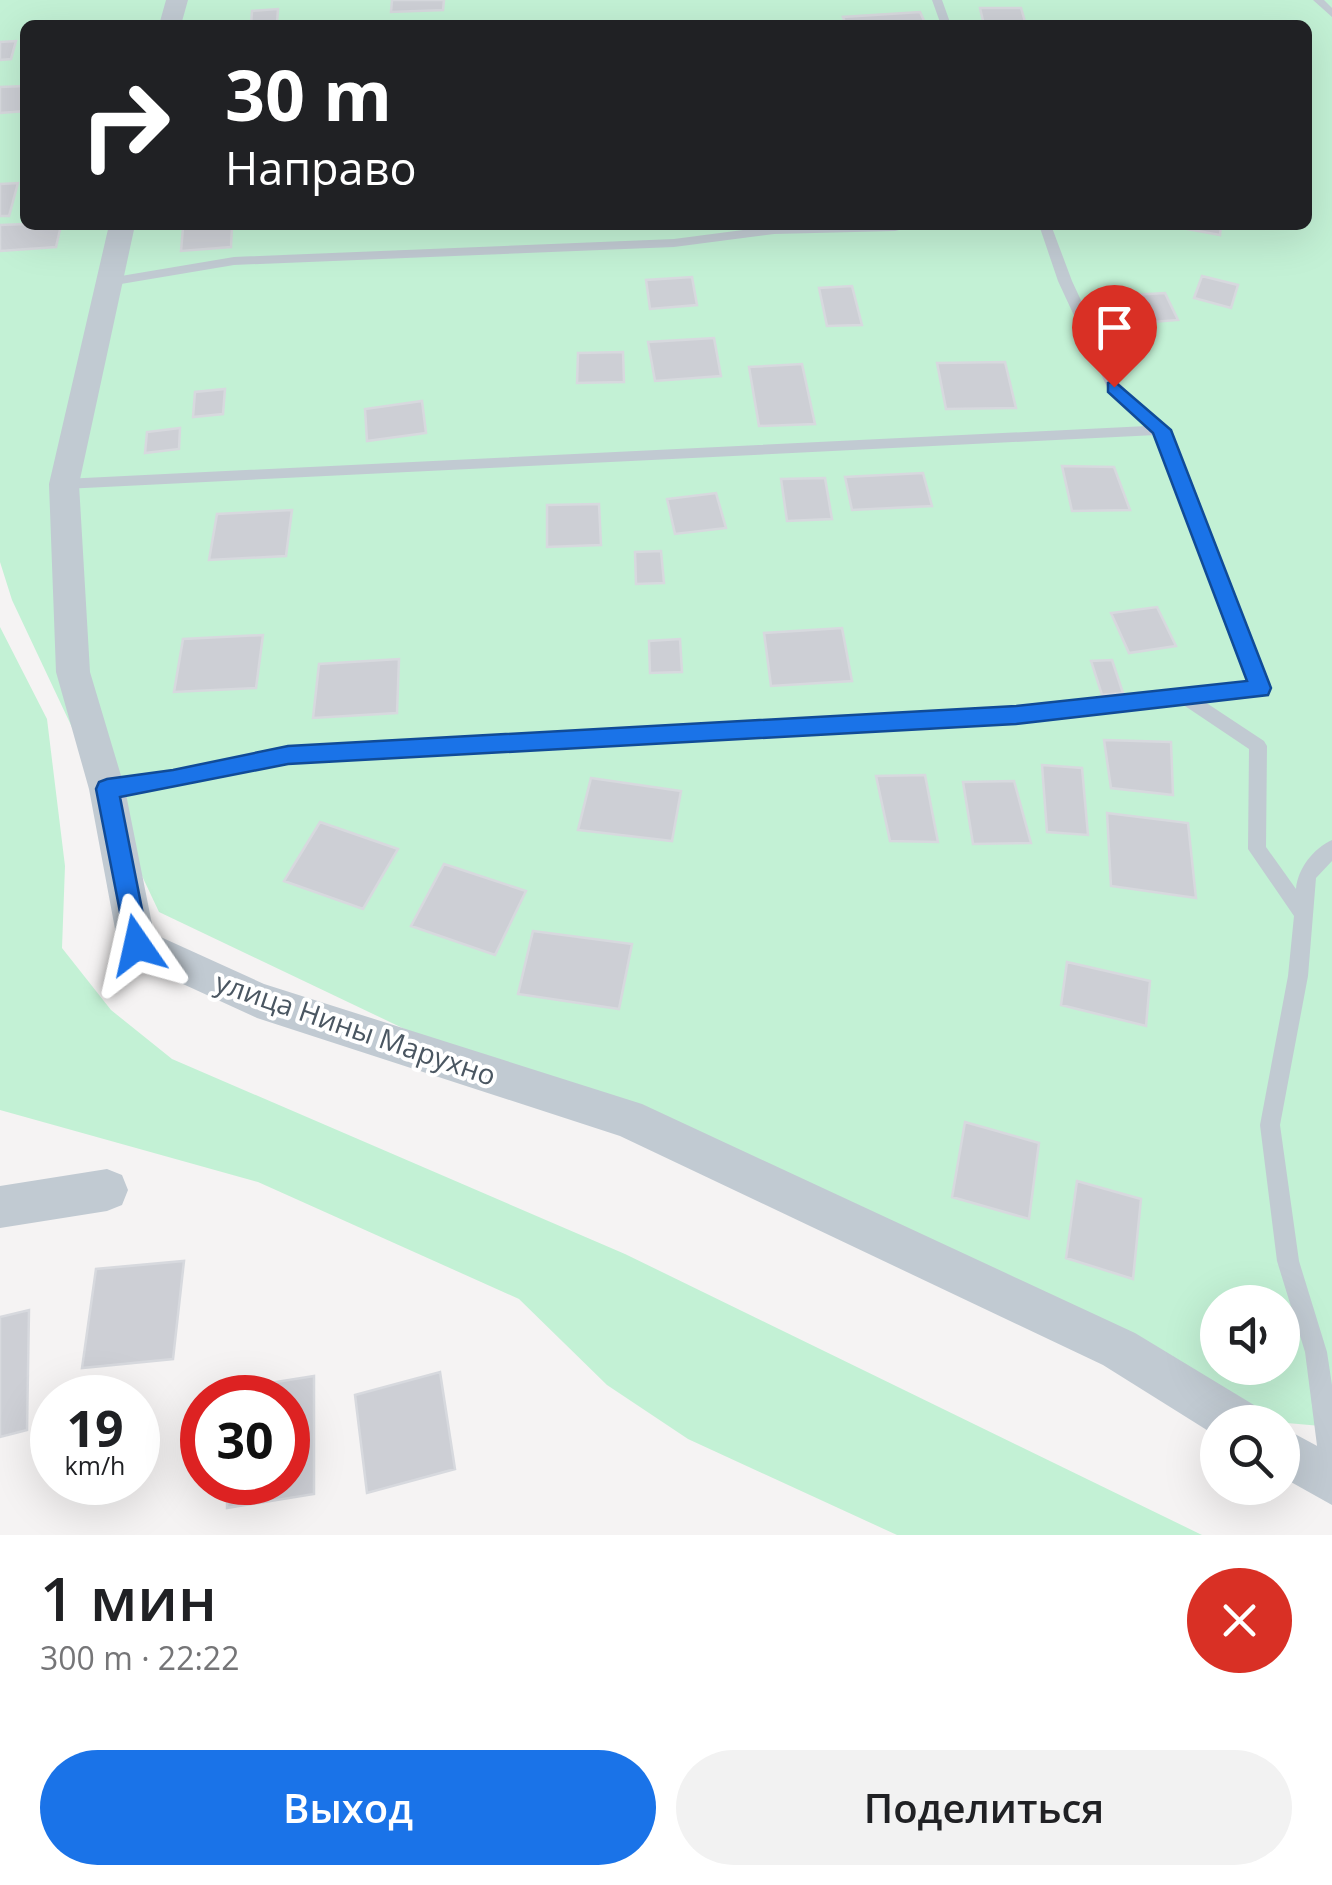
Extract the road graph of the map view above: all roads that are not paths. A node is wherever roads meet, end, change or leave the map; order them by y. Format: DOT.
graph roads {
  1 [pos="1318,0"];
  2 [pos="1332,14"];
  3 [pos="121,230"];
  4 [pos="774,230"];
  5 [pos="1046,230"];
  6 [pos="109,282"];
  7 [pos="1161,430"];
  8 [pos="64,484"];
  9 [pos="1185,697"];
  10 [pos="107,789"];
  11 [pos="1332,848"];
  12 [pos="1303,913"];
  13 [pos="108,1190"];
  14 [pos="0,1208"];
  15 [pos="1324,1351"];
  16 [pos="1210,1405"];
  17 [pos="1300,1461"];
  18 [pos="1332,1469"];
  19 [pos="1332,1481"];
  1 -- 2 [label="lane"];
  3 -- 6 [label="street, улица Нины Марухно"];
  4 -- 6 [label="lane"];
  5 -- 7 [label="lane"];
  6 -- 8 [label="street, улица Нины Марухно"];
  7 -- 8 [label="lane"];
  7 -- 9 [label="lane"];
  8 -- 10 [label="street, улица Нины Марухно"];
  9 -- 10 [label="lane"];
  9 -- 12 [label="lane"];
  10 -- 16 [label="street, улица Нины Марухно"];
  11 -- 12 [label="lane"];
  12 -- 15 [label="lane"];
  13 -- 14 [label="street"];
  15 -- 18 [label="lane"];
  17 -- 19 [label="street"];
}
